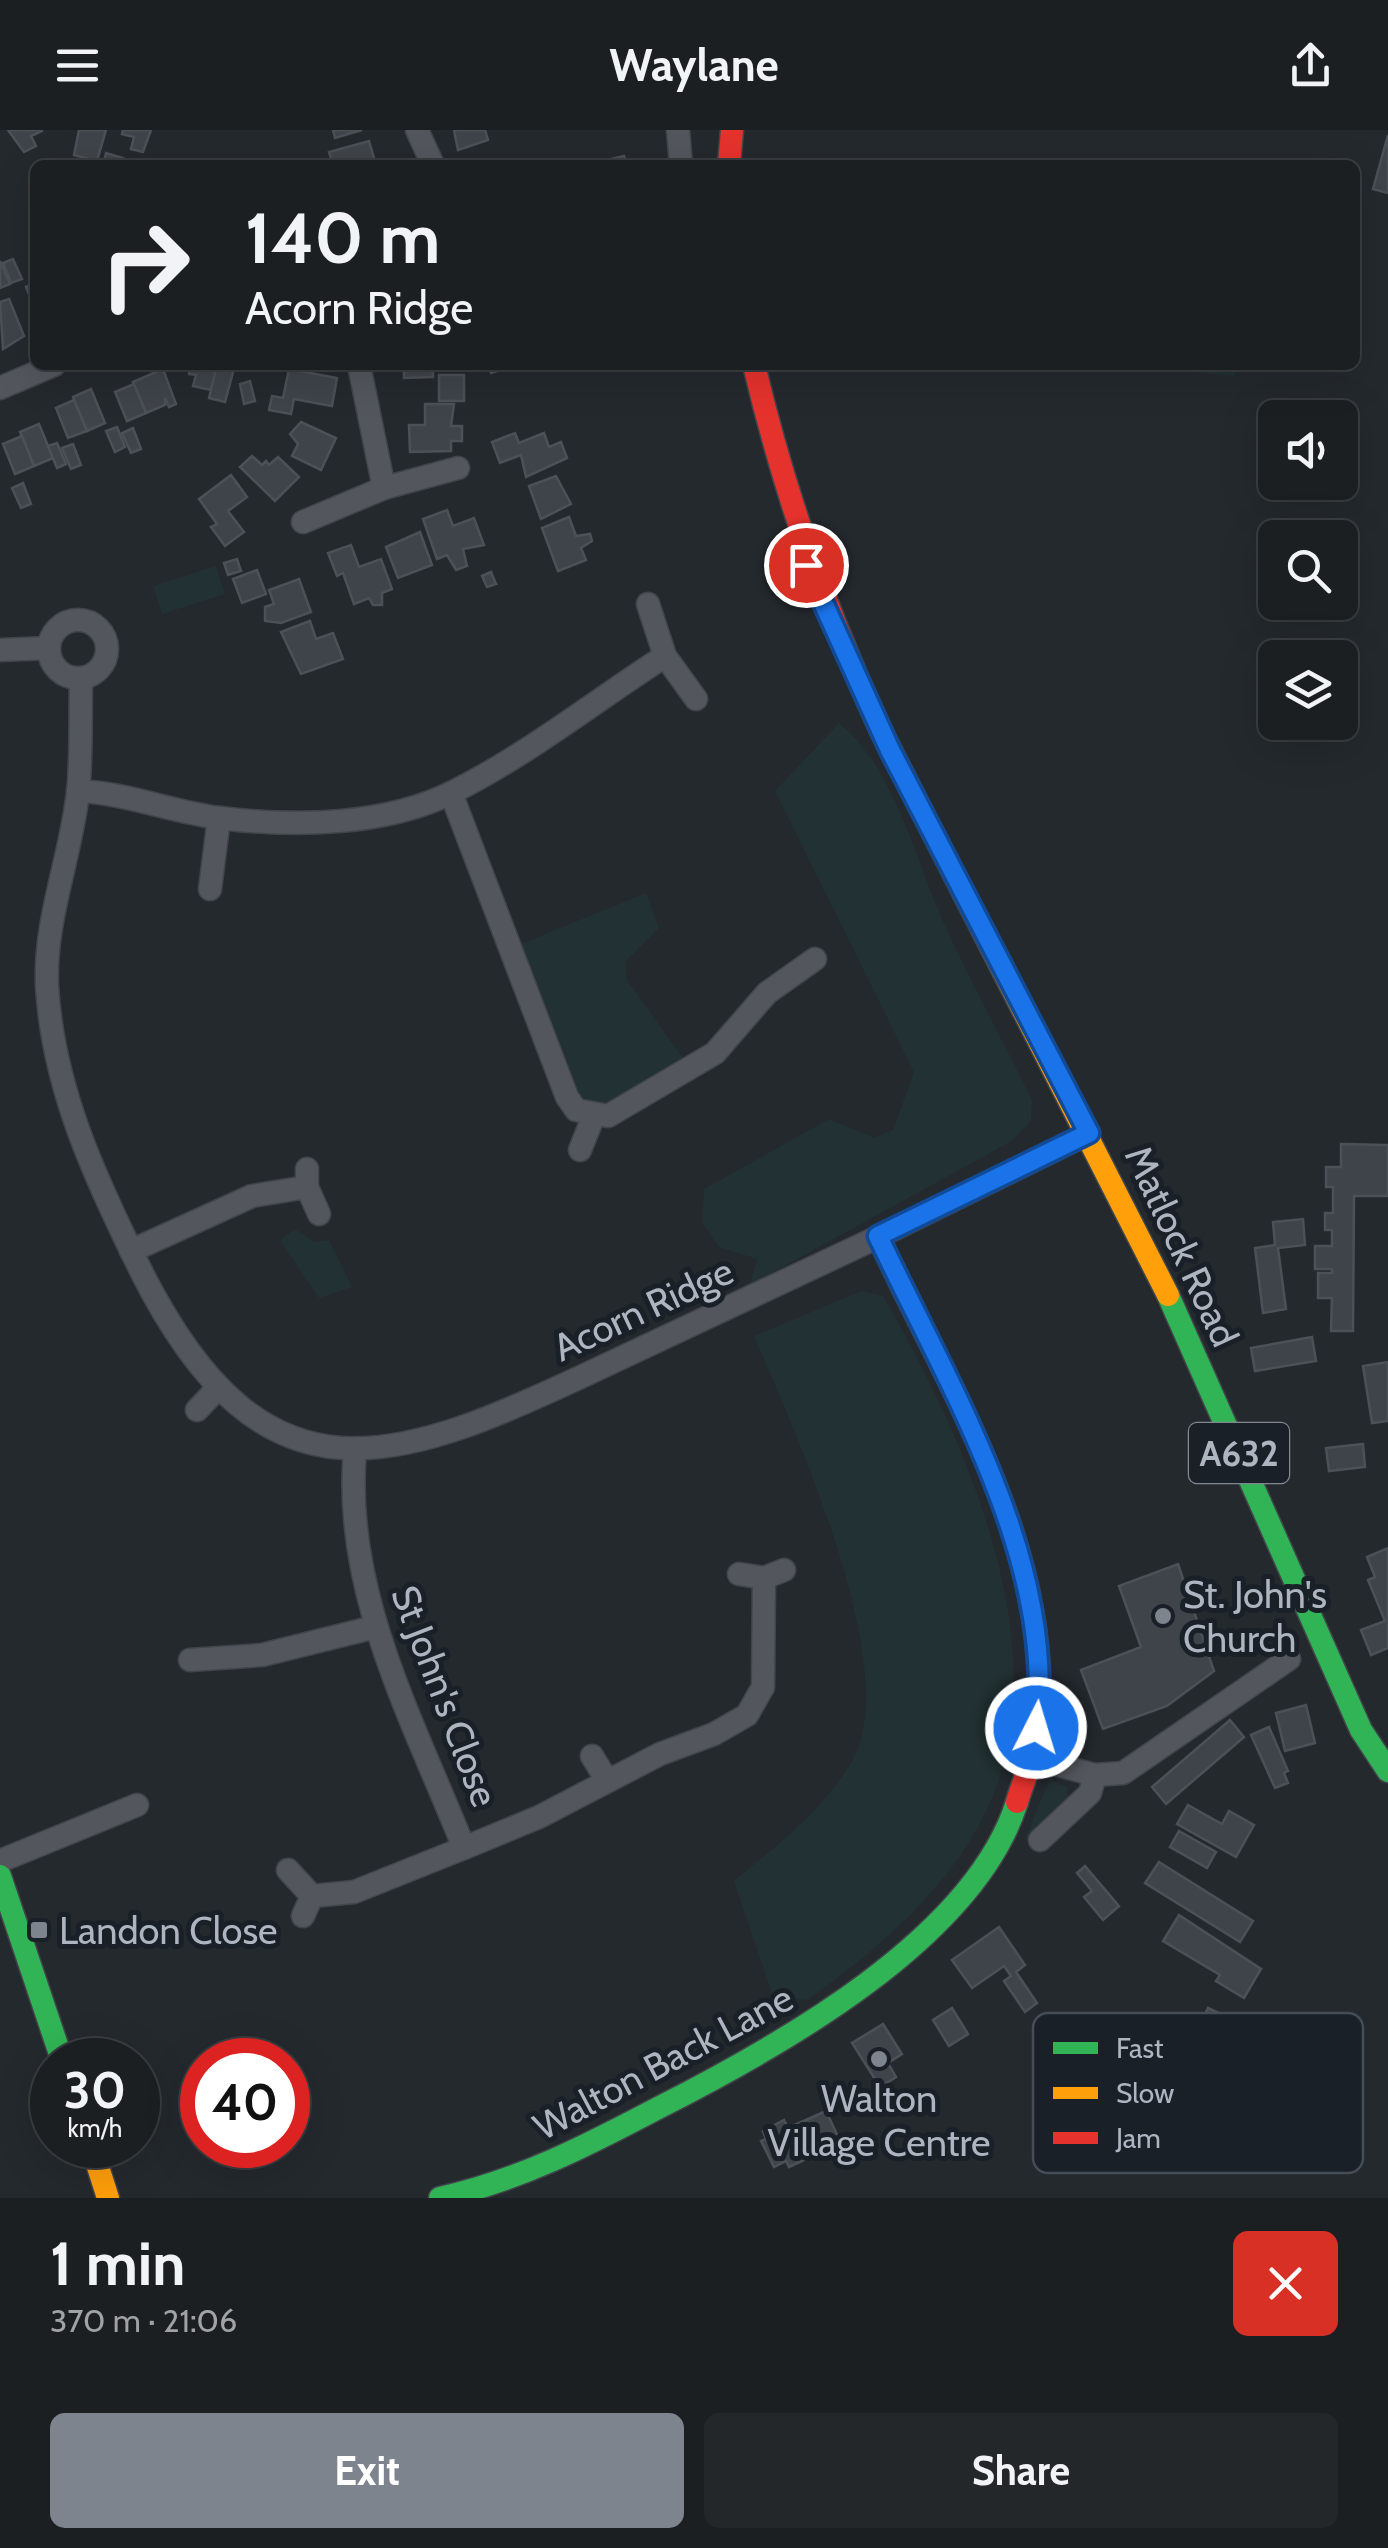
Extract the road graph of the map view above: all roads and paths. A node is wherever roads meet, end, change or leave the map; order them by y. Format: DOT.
graph roads {
  1 [pos="417,130"];
  2 [pos="678,130"];
  3 [pos="732,130"];
  4 [pos="430,160"];
  5 [pos="681,160"];
  6 [pos="729,160"];
  7 [pos="42,370"];
  8 [pos="359,370"];
  9 [pos="755,370"];
  10 [pos="0,388"];
  11 [pos="458,468"];
  12 [pos="384,488"];
  13 [pos="304,522"];
  14 [pos="648,604"];
  15 [pos="49,648"];
  16 [pos="0,650"];
  17 [pos="664,656"];
  18 [pos="81,678"];
  19 [pos="696,699"];
  20 [pos="78,791"];
  21 [pos="450,793"];
  22 [pos="219,818"];
  23 [pos="210,889"];
  24 [pos="815,959"];
  25 [pos="594,1115"];
  26 [pos="1089,1133"];
  27 [pos="580,1150"];
  28 [pos="320,1214"];
  29 [pos="878,1236"];
  30 [pos="131,1251"];
  31 [pos="218,1388"];
  32 [pos="197,1410"];
  33 [pos="354,1450"];
  34 [pos="738,1574"];
  35 [pos="375,1628"];
  36 [pos="1289,1659"];
  37 [pos="190,1660"];
  38 [pos="592,1756"];
  39 [pos="1032,1758"];
  40 [pos="1388,1772"];
  41 [pos="1095,1775"];
  42 [pos="606,1779"];
  43 [pos="137,1805"];
  44 [pos="1040,1840"];
  45 [pos="464,1848"];
  46 [pos="0,1861"];
  47 [pos="288,1870"];
  48 [pos="2,1890"];
  49 [pos="54,2038"];
  50 [pos="98,2168"];
  51 [pos="108,2198"];
  52 [pos="440,2198"];
  1 -- 4 [label="street"];
  2 -- 5 [label="street"];
  3 -- 6 [label="street"];
  7 -- 10 [label="street"];
  8 -- 12 [label="street"];
  9 -- 26 [label="street, Matlock Road / A632"];
  11 -- 12 [label="street"];
  12 -- 13 [label="street"];
  14 -- 17 [label="street"];
  15 -- 16 [label="street"];
  15 -- 18 [label="street"];
  15 -- 18 [label="street"];
  17 -- 19 [label="street"];
  17 -- 21 [label="street"];
  18 -- 20 [label="street, Acorn Ridge"];
  20 -- 22 [label="street"];
  20 -- 30 [label="street, Acorn Ridge"];
  21 -- 22 [label="street"];
  21 -- 25 [label="street"];
  22 -- 23 [label="street"];
  24 -- 25 [label="street"];
  25 -- 27 [label="street"];
  26 -- 29 [label="street, Acorn Ridge"];
  26 -- 40 [label="street, Matlock Road / A632"];
  28 -- 30 [label="street"];
  29 -- 33 [label="street, Acorn Ridge"];
  29 -- 39 [label="street, Walton Back Lane"];
  30 -- 31 [label="street, Acorn Ridge"];
  31 -- 32 [label="street"];
  31 -- 33 [label="street, Acorn Ridge"];
  33 -- 35 [label="street, St John's Close"];
  34 -- 42 [label="street, St John's Close"];
  35 -- 37 [label="street"];
  35 -- 45 [label="street, St John's Close"];
  36 -- 41 [label="street"];
  38 -- 42 [label="street"];
  39 -- 41 [label="street"];
  39 -- 52 [label="street, Walton Back Lane"];
  41 -- 44 [label="street"];
  42 -- 45 [label="street, St John's Close"];
  43 -- 46 [label="street"];
  45 -- 47 [label="street, St John's Close"];
  48 -- 49 [label="street"];
  50 -- 51 [label="street"];
}
